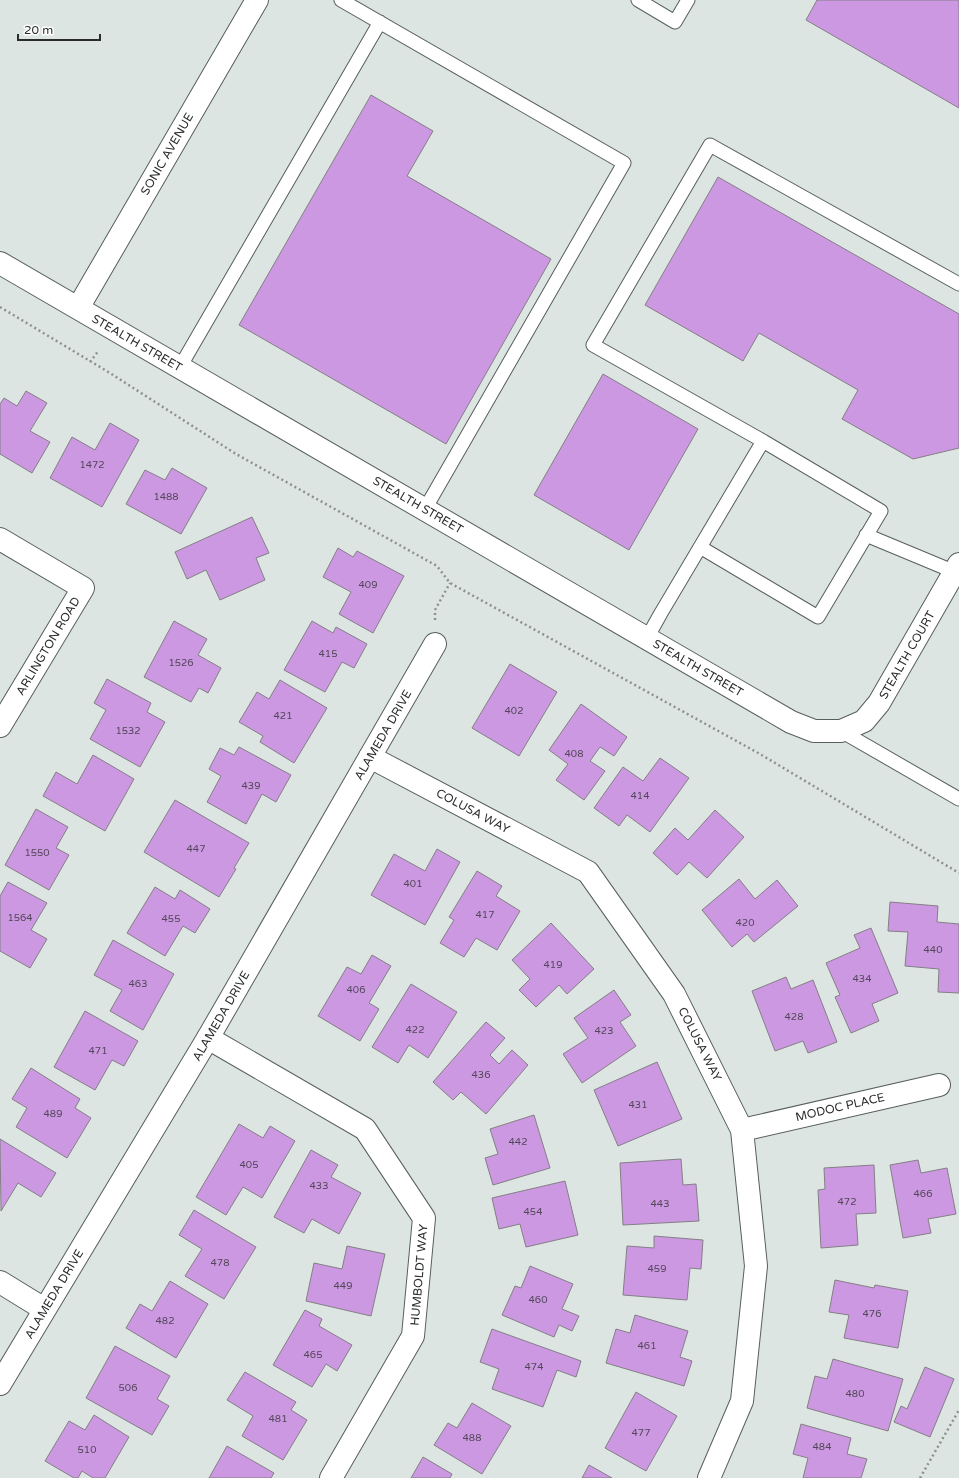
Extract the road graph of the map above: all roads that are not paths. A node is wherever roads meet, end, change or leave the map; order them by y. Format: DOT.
graph roads {
  1 [pos="257,0"];
  2 [pos="341,0"];
  3 [pos="638,0"];
  4 [pos="688,0"];
  5 [pos="380,22"];
  6 [pos="0,263"];
  7 [pos="959,284"];
  8 [pos="78,308"];
  9 [pos="180,367"];
  10 [pos="763,441"];
  11 [pos="425,509"];
  12 [pos="866,535"];
  13 [pos="0,539"];
  14 [pos="700,547"];
  15 [pos="957,568"];
  16 [pos="647,638"];
  17 [pos="435,644"];
  18 [pos="0,726"];
  19 [pos="841,731"];
  20 [pos="370,757"];
  21 [pos="959,799"];
  22 [pos="208,1038"];
  23 [pos="939,1085"];
  24 [pos="742,1130"];
  25 [pos="0,1282"];
  26 [pos="44,1309"];
  27 [pos="0,1384"];
  28 [pos="331,1478"];
  29 [pos="709,1478"];
  1 -- 8 [label="street, SONIC AVENUE"];
  2 -- 5 [label="lane"];
  3 -- 4 [label="lane"];
  5 -- 9 [label="lane"];
  5 -- 11 [label="lane"];
  6 -- 8 [label="street, STEALTH STREET"];
  7 -- 10 [label="lane"];
  8 -- 9 [label="street, STEALTH STREET"];
  9 -- 11 [label="street, STEALTH STREET"];
  10 -- 12 [label="lane"];
  10 -- 14 [label="lane"];
  11 -- 16 [label="street, STEALTH STREET"];
  12 -- 14 [label="lane"];
  12 -- 15 [label="lane"];
  13 -- 18 [label="street, ARLINGTON ROAD"];
  14 -- 16 [label="lane"];
  15 -- 19 [label="street, STEALTH COURT"];
  16 -- 19 [label="street, STEALTH STREET"];
  17 -- 20 [label="street, ALAMEDA DRIVE"];
  19 -- 21 [label="lane"];
  20 -- 22 [label="street, ALAMEDA DRIVE"];
  20 -- 24 [label="street, COLUSA WAY"];
  22 -- 26 [label="street, ALAMEDA DRIVE"];
  22 -- 28 [label="street, HUMBOLDT WAY"];
  23 -- 24 [label="street, MODOC PLACE"];
  24 -- 29 [label="street, COLUSA WAY"];
  25 -- 26 [label="street"];
  26 -- 27 [label="street, ALAMEDA DRIVE"];
}
